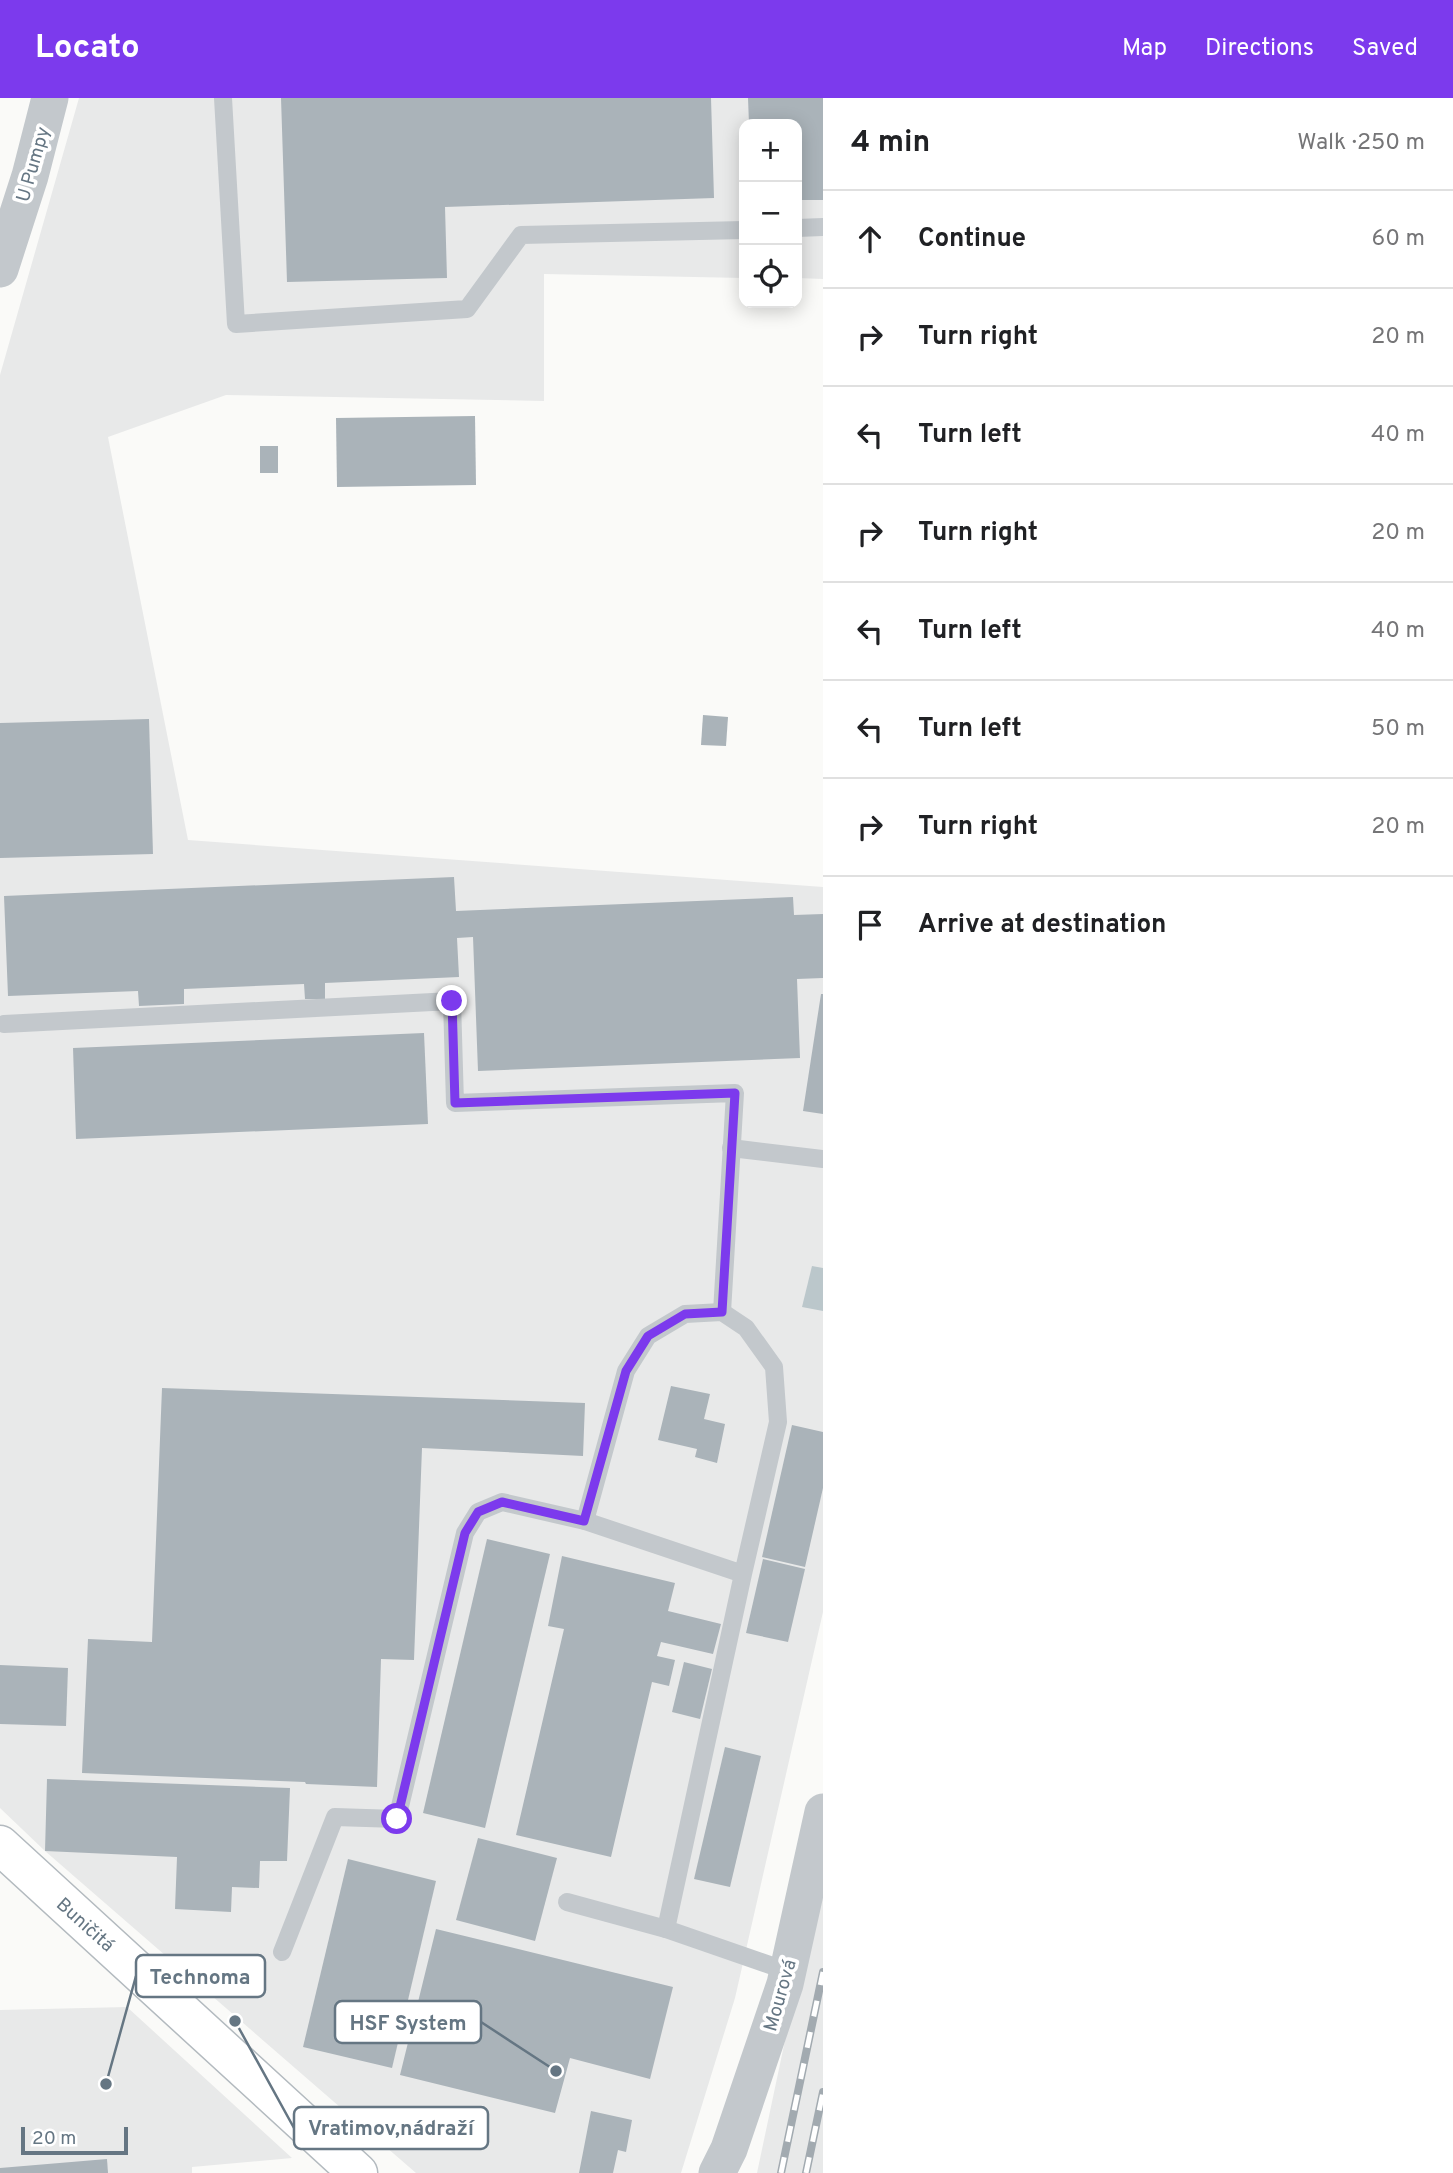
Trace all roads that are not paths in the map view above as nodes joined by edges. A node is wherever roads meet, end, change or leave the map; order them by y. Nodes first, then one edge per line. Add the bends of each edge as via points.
1 (50, 98) edge
2 (223, 98) edge
3 (823, 227) edge
4 (802, 228) edge
5 (739, 229) edge
6 (0, 268) edge
7 (4, 1024) dead end
8 (731, 1148) junction
9 (823, 1159) edge
10 (722, 1312) junction
11 (584, 1521) junction
12 (743, 1574) junction
13 (823, 1812) edge
14 (0, 1846) edge
15 (568, 1902) dead end
16 (666, 1930) junction
17 (282, 1952) dead end
18 (787, 1971) junction
19 (358, 2173) edge
20 (716, 2173) edge

1 - 6 street, U Pumpy
2 - 5 lane via 236,324 467,309 521,236
3 - 4 lane
7 - 8 lane via 452,1001 455,1103 735,1093
8 - 9 lane
8 - 10 lane
10 - 11 lane via 685,1314 648,1336 626,1371
10 - 12 lane via 746,1328 774,1367 778,1422
11 - 12 lane
11 - 17 lane via 502,1502 478,1512 465,1533 397,1819 335,1817
12 - 16 lane
13 - 18 street, Mourová
14 - 19 main road, Buničitá
15 - 16 lane
16 - 18 lane
18 - 20 street, Mourová via 729,2149

